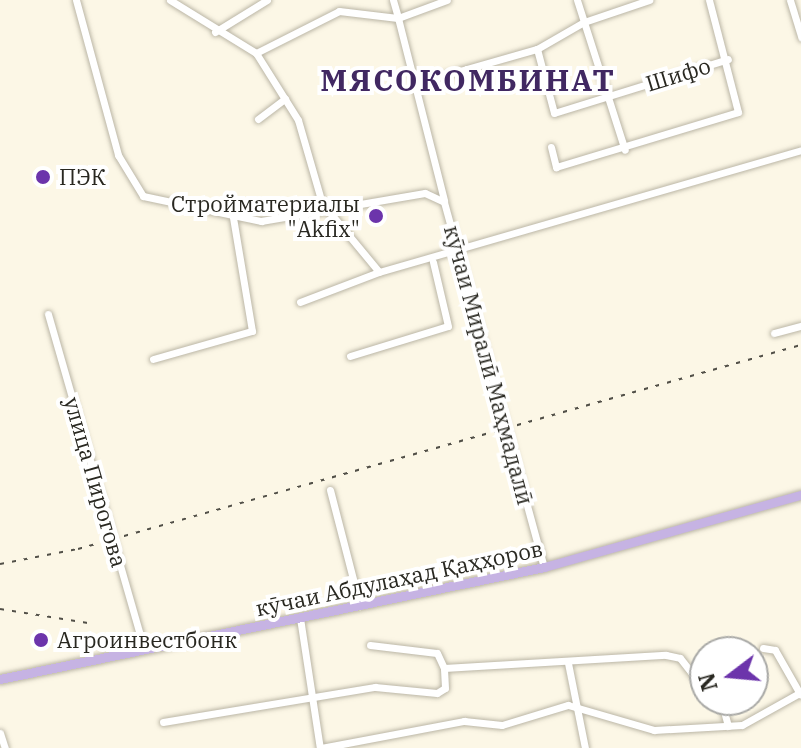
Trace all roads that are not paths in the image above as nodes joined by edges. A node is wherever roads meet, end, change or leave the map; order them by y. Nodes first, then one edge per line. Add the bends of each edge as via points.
1 (76, 0) edge
2 (170, 0) edge
3 (267, 0) edge
4 (393, 0) edge
5 (447, 0) edge
6 (577, 0) edge
7 (649, 0) edge
8 (709, 0) edge
9 (790, 0) edge
10 (398, 18) junction
11 (584, 22) junction
12 (214, 33) junction
13 (801, 37) edge
14 (537, 49) junction
15 (256, 53) junction
16 (728, 59) junction
17 (414, 84) junction
18 (609, 95) junction
19 (285, 99) junction
20 (258, 119) dead end
21 (551, 147) dead end
22 (625, 150) junction
23 (801, 150) edge
24 (444, 202) junction
25 (330, 213) junction
26 (233, 217) junction
27 (460, 254) junction
28 (433, 262) junction
29 (379, 272) junction
30 (300, 302) dead end
31 (48, 314) dead end
32 (801, 326) edge
33 (774, 333) dead end
34 (350, 356) dead end
35 (153, 359) dead end
36 (330, 490) dead end
37 (801, 495) edge
38 (544, 567) junction
39 (360, 606) junction
40 (300, 618) junction
41 (370, 645) dead end
42 (144, 649) junction
43 (769, 649) edge
44 (568, 663) junction
45 (444, 668) junction
46 (689, 673) edge
47 (0, 679) edge
48 (800, 694) edge
49 (314, 696) junction
50 (578, 708) junction
51 (725, 716) edge
52 (163, 722) dead end
53 (728, 726) junction
54 (0, 733) edge
55 (5, 748) edge
56 (320, 748) edge
57 (585, 748) edge

1 - 26 street, кӯчаи Миралӣ Маҳмадалӣ via 128,180 161,204
2 - 12 street
3 - 12 street
4 - 10 street
5 - 10 street
6 - 11 street
7 - 11 street
8 - 16 street
9 - 13 street
10 - 15 street via 339,11
10 - 17 street
11 - 14 street
11 - 18 street
12 - 15 street via 232,32
14 - 17 street
14 - 18 street, Шифо via 552,111
15 - 19 street
16 - 18 street, Шифо
16 - 22 street via 738,112
17 - 24 street
18 - 22 street
19 - 20 street
19 - 25 street
21 - 22 street via 556,167
23 - 27 street
24 - 25 street, кӯчаи Миралӣ Маҳмадалӣ via 425,193
24 - 27 street, кӯчаи Миралӣ Маҳмадалӣ
25 - 26 street, кӯчаи Миралӣ Маҳмадалӣ via 298,221
25 - 29 street
26 - 35 street via 252,331
27 - 28 street
27 - 38 street, кӯчаи Миралӣ Маҳмадалӣ
28 - 29 street
28 - 34 street via 448,326
29 - 30 street
31 - 42 street, улица Пирогова
32 - 33 street
36 - 39 street
37 - 38 main road, кӯчаи Абдулаҳад Қаҳҳоров
38 - 39 main road, кӯчаи Абдулаҳад Қаҳҳоров
39 - 40 main road, кӯчаи Абдулаҳад Қаҳҳоров
40 - 42 main road, кӯчаи Абдулаҳад Қаҳҳоров
40 - 49 street
41 - 45 street via 437,653
42 - 47 main road, кӯчаи Абдулаҳад Қаҳҳоров
43 - 48 street via 775,650
44 - 45 street
44 - 46 street via 673,656
44 - 50 street
45 - 49 street via 445,688 437,693 375,687
48 - 53 street via 749,723
49 - 52 street via 254,712
49 - 56 street
50 - 53 street via 654,730
50 - 56 street
50 - 57 street
51 - 53 street
54 - 55 street

